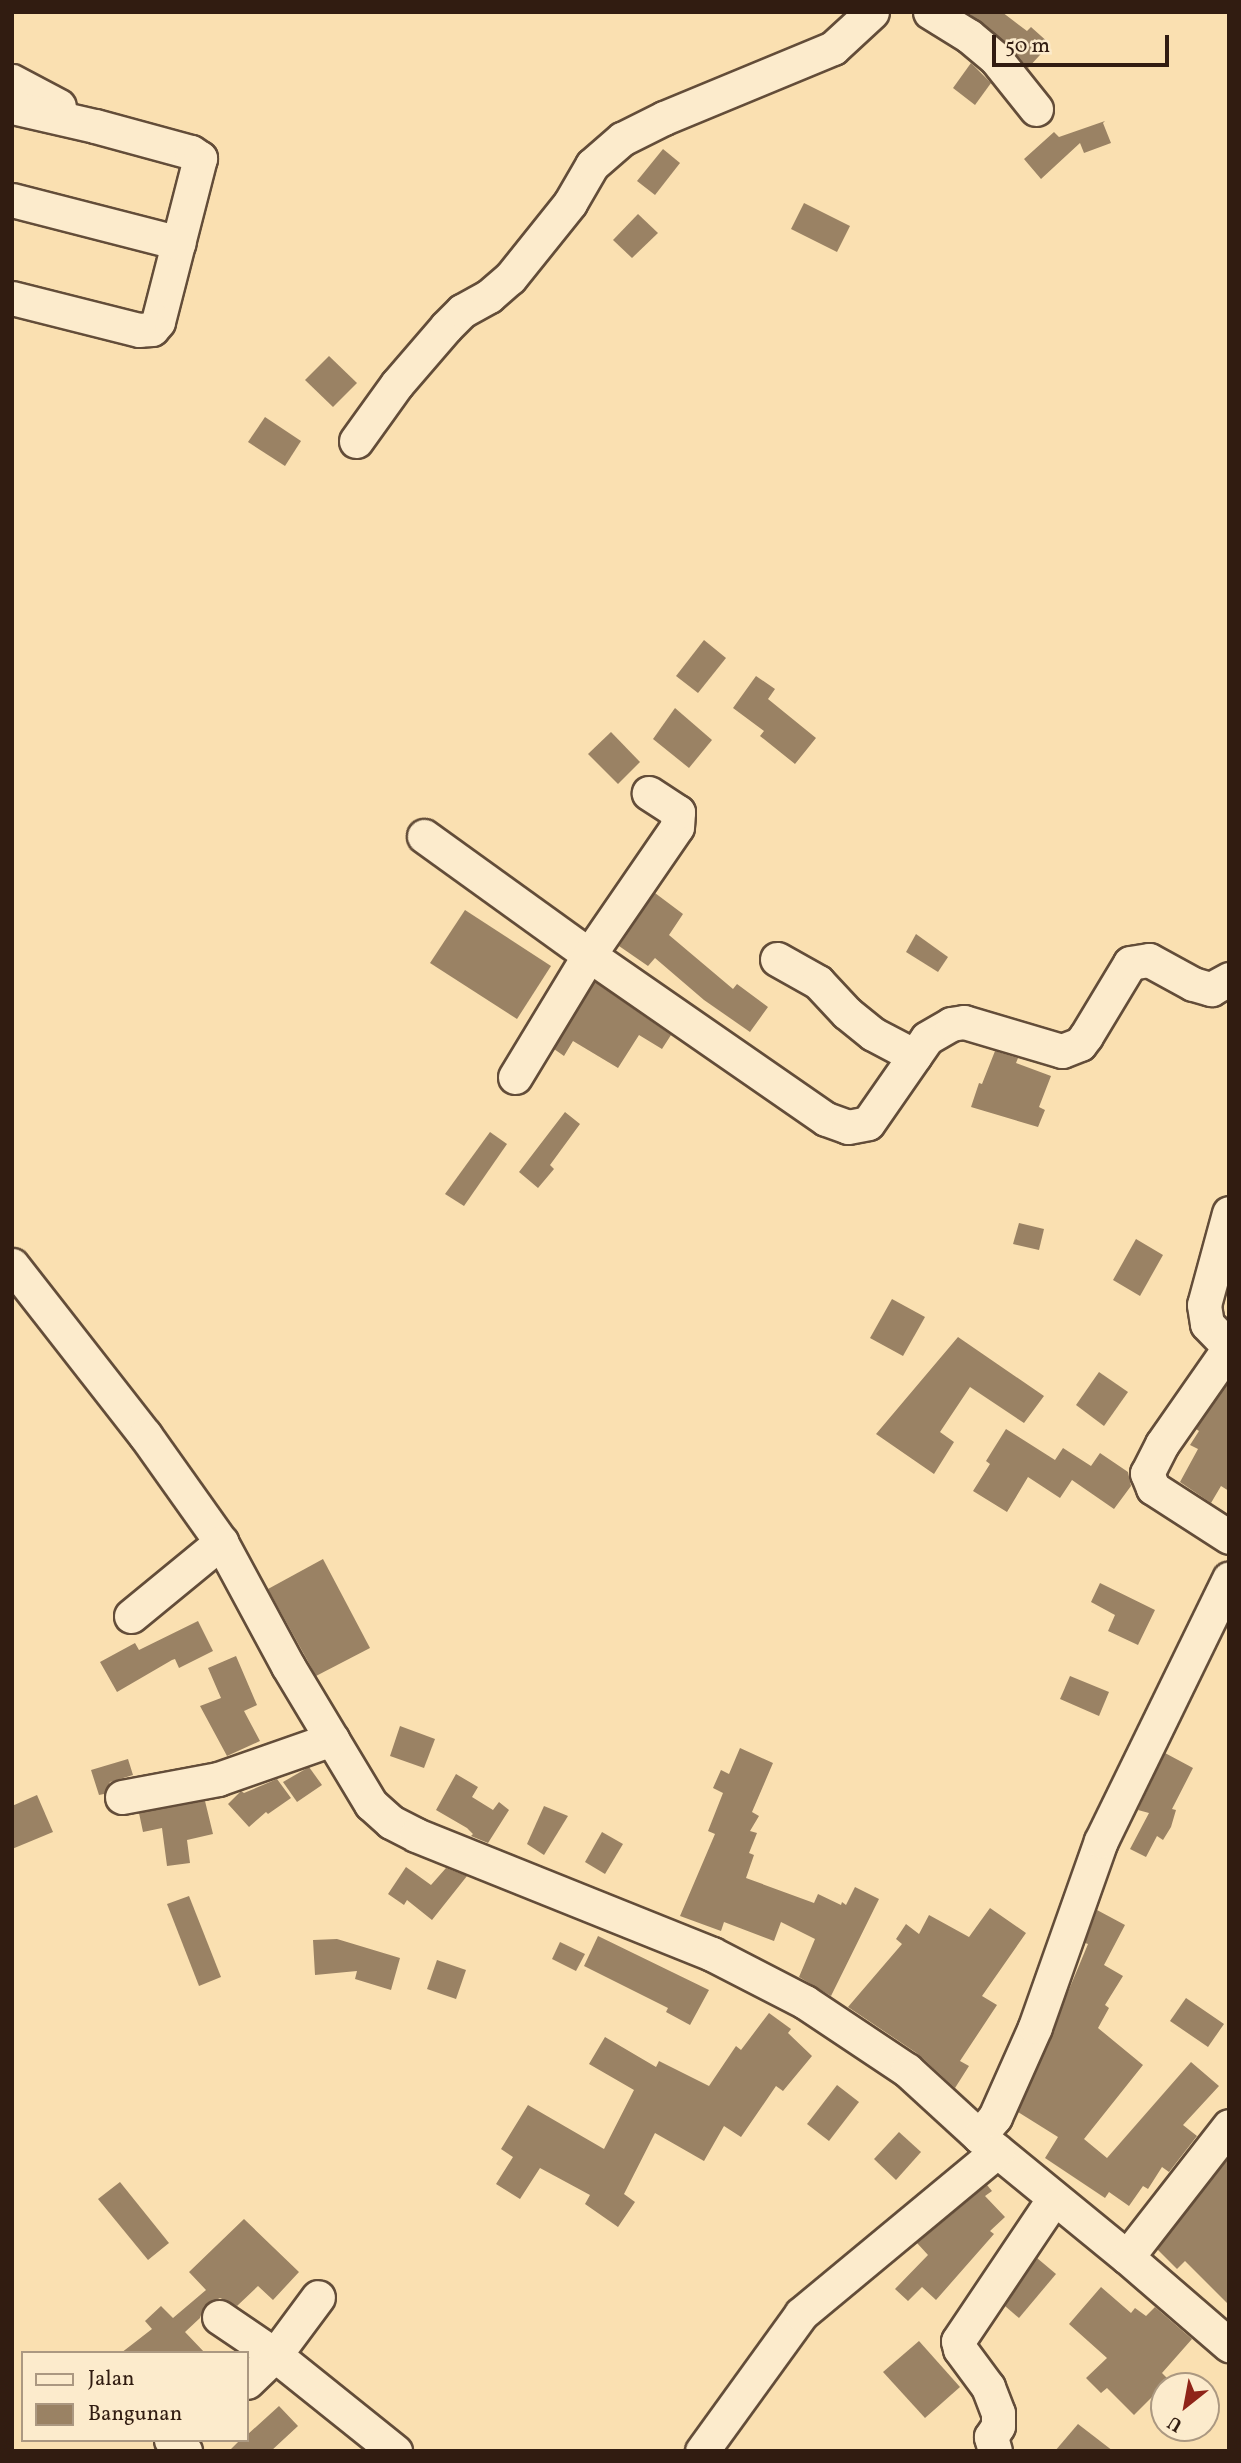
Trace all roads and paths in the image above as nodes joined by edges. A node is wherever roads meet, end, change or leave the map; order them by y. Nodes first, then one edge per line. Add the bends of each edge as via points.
1 (872, 12) edge
2 (930, 12) edge
3 (976, 24) edge
4 (12, 81) edge
5 (12, 107) edge
6 (1036, 109) dead end
7 (95, 126) junction
8 (12, 200) edge
9 (178, 243) junction
10 (12, 298) edge
11 (356, 441) dead end
12 (649, 793) dead end
13 (424, 836) dead end
14 (589, 955) junction
15 (776, 959) dead end
16 (1229, 979) edge
17 (915, 1056) junction
18 (515, 1077) dead end
19 (1229, 1213) edge
20 (12, 1265) edge
21 (1229, 1348) edge
22 (1229, 1537) edge
23 (221, 1542) junction
24 (1229, 1579) edge
25 (131, 1616) dead end
26 (332, 1739) junction
27 (122, 1797) dead end
28 (1229, 2126) edge
29 (988, 2143) junction
30 (1054, 2197) junction
31 (1127, 2257) junction
32 (318, 2297) dead end
33 (219, 2317) dead end
34 (1229, 2345) edge
35 (275, 2355) junction
36 (248, 2381) edge
37 (395, 2451) edge
38 (702, 2451) edge
39 (995, 2451) edge

1 - 11 street via 832,48 622,139 592,165 569,203 510,278 446,327
2 - 3 street
3 - 6 street via 996,59
4 - 7 street
5 - 7 street
7 - 9 street via 200,158
8 - 9 street
9 - 10 street via 158,322 152,328 139,330
12 - 14 street via 673,807 680,821
13 - 14 street
14 - 17 street via 836,1124 868,1123
14 - 18 street
15 - 17 street via 816,980 873,1034
16 - 17 street via 1211,989 1193,985 1139,959 1130,963 1086,1036 1071,1048 1053,1049 964,1022 938,1030
19 - 21 street via 1203,1305 1207,1324
20 - 23 street via 145,1435
21 - 22 street via 1147,1473 1153,1488
23 - 25 street
23 - 26 street
24 - 29 street via 1101,1841
26 - 27 street via 218,1779
26 - 29 street via 370,1804 391,1822 761,1977 907,2070
28 - 31 street
29 - 30 street
29 - 38 street via 801,2314
30 - 31 street
30 - 39 street via 958,2341 988,2387 998,2413 992,2437
31 - 34 street
32 - 35 street
33 - 35 street
35 - 36 street
35 - 37 street

